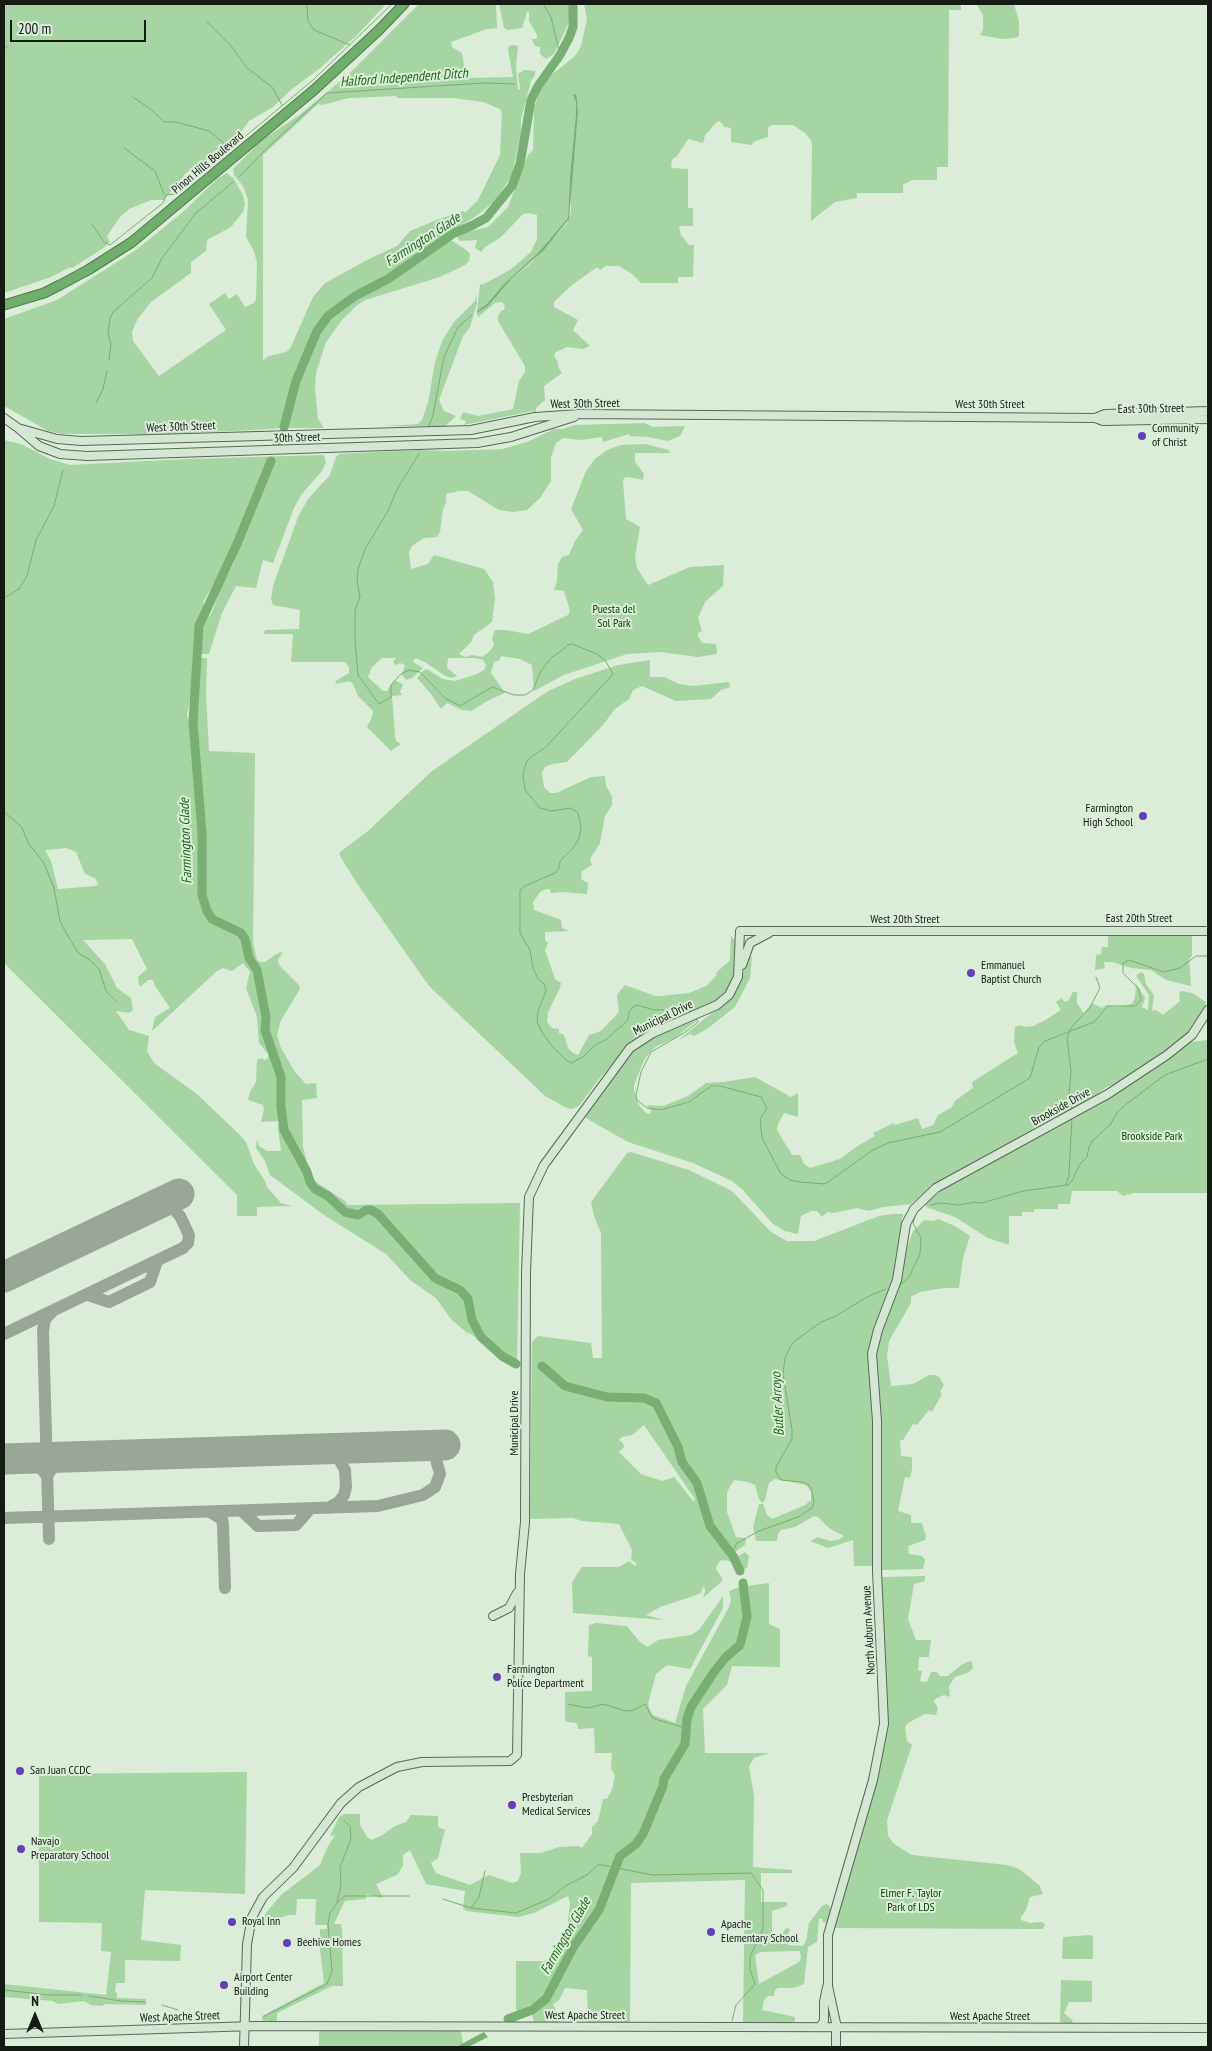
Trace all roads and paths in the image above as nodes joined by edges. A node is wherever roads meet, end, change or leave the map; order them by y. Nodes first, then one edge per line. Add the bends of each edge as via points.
1 (404, 4) edge
2 (44, 293) junction
3 (4, 304) edge
4 (4, 310) edge
5 (1208, 411) edge
6 (598, 415) junction
7 (4, 418) edge
8 (1095, 418) junction
9 (1208, 419) edge
10 (18, 428) junction
11 (740, 931) joint
12 (773, 931) junction
13 (1070, 931) joint
14 (1208, 931) edge
15 (738, 977) junction
16 (1208, 1010) edge
17 (914, 1209) joint
18 (519, 1586) junction
19 (493, 1616) dead end
20 (828, 1986) junction
21 (244, 2027) junction
22 (820, 2027) junction
23 (836, 2027) junction
24 (1208, 2028) edge
25 (4, 2034) edge
26 (244, 2047) edge
27 (836, 2047) edge

1 - 2 highway, Pinon Hills Boulevard via 314,90 132,242 75,278
2 - 3 highway, Pinon Hills Boulevard
2 - 4 highway
5 - 8 main road via 1105,414
6 - 8 main road, West 30th Street
6 - 10 main road, West 30th Street via 553,415 471,430 81,442
6 - 10 main road, 30th Street via 575,417 511,437 477,443 87,456 50,451
7 - 10 main road, 30th Street
8 - 9 main road, East 30th Street via 1103,421
11 - 12 main road, West 20th Street
11 - 15 main road, Municipal Drive
12 - 13 main road, West 20th Street
12 - 15 main road via 750,943
13 - 14 main road, East 20th Street
15 - 18 main road, Municipal Drive via 718,1005 653,1033 630,1048 544,1165 533,1185 528,1207 525,1522
16 - 17 main road, Brookside Drive via 1192,1035 1108,1094 936,1188
17 - 20 main road, North Auburn Avenue via 904,1231 897,1280 874,1343 872,1362 877,1421 877,1571 884,1724 868,1796 829,1926
18 - 19 main road via 510,1608
18 - 21 main road, Municipal Drive via 516,1759 506,1762 422,1762 397,1766 359,1787 341,1803 305,1854 256,1907 247,1944
20 - 22 main road via 824,2021
20 - 23 main road, North Auburn Avenue
21 - 22 main road, West Apache Street
21 - 25 main road, West Apache Street
21 - 26 main road
22 - 23 main road, West Apache Street
23 - 24 main road, West Apache Street
23 - 27 main road, North Auburn Avenue

